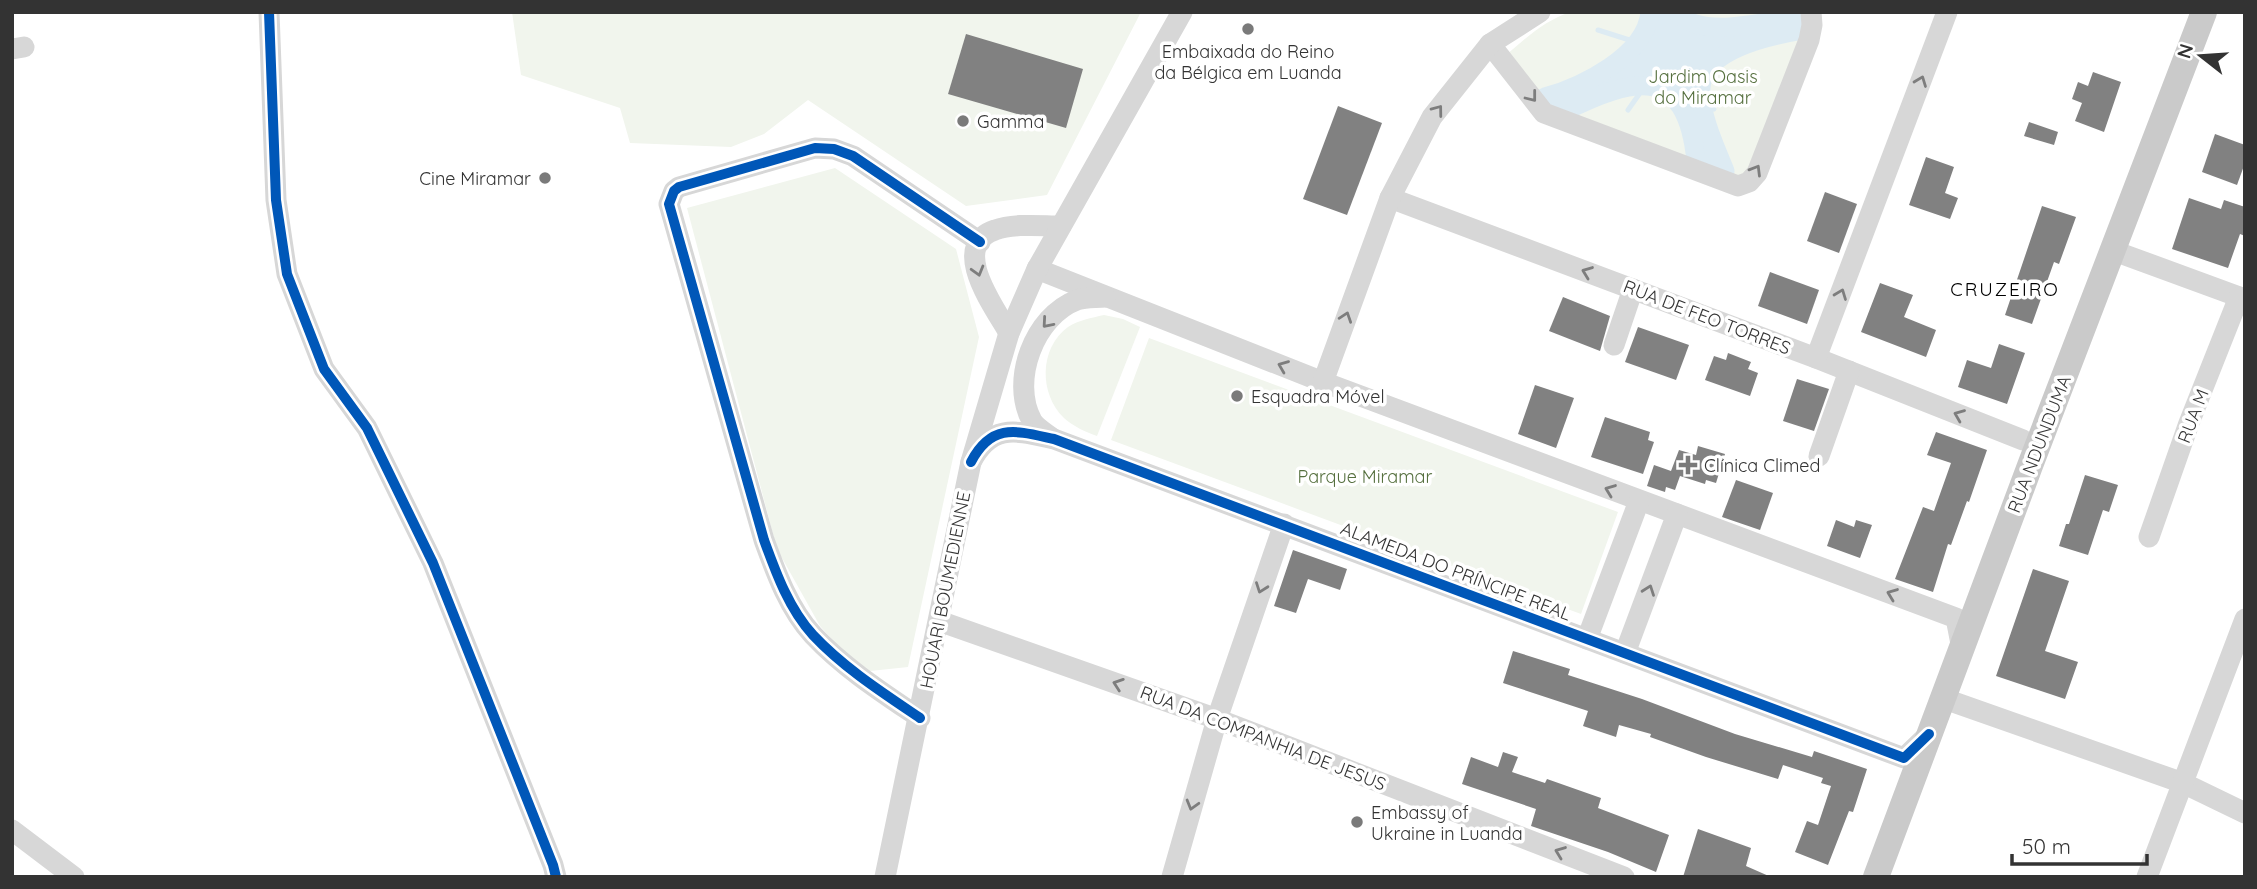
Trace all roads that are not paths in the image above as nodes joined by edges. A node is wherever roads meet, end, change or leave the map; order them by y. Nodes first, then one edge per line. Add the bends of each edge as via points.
1 (269, 12) edge
2 (1182, 12) edge
3 (1540, 12) edge
4 (1811, 12) edge
5 (1947, 12) edge
6 (2186, 12) edge
7 (2204, 12) edge
8 (1490, 44) junction
9 (1390, 198) junction
10 (1061, 226) junction
11 (980, 242) junction
12 (2114, 251) junction
13 (1037, 269) junction
14 (1633, 289) junction
15 (1107, 296) junction
16 (2242, 298) edge
17 (1009, 334) junction
18 (1614, 345) dead end
19 (1816, 358) junction
20 (1849, 371) junction
21 (1323, 382) junction
22 (1054, 439) junction
23 (2023, 440) junction
24 (1819, 456) dead end
25 (971, 462) junction
26 (1639, 501) junction
27 (1677, 514) junction
28 (1284, 524) junction
29 (2149, 537) dead end
30 (1956, 618) junction
31 (2245, 619) edge
32 (939, 621) junction
33 (1587, 639) junction
34 (1962, 649) junction
35 (1625, 653) junction
36 (1942, 698) junction
37 (920, 718) junction
38 (1217, 719) junction
39 (1929, 734) junction
40 (1904, 758) junction
41 (2183, 783) junction
42 (2245, 813) edge
43 (12, 830) edge
44 (1619, 876) edge
45 (74, 877) edge
46 (556, 877) edge
47 (885, 877) edge
48 (1172, 877) edge
49 (1859, 877) edge
50 (1876, 877) edge
51 (2147, 877) edge

1 - 46 street via 276,200 286,274 324,369 367,428 433,563
2 - 10 street, HOUARI BOUMEDIENNE
3 - 8 street
8 -> 4 street via 1544,113 1738,186 1757,173 1809,40
19 -> 5 street
6 - 23 main road, RUA NDUNDUMA
7 - 12 main road, RUA NDUNDUMA
9 -> 8 street via 1432,117
14 -> 9 street, RUA DE FEO TORRES
21 -> 9 street
10 - 11 street via 993,230
10 - 13 street, HOUARI BOUMEDIENNE
11 -> 17 street via 974,256 977,276
11 - 37 street via 853,156 834,149 815,148 714,176 679,187 671,196 778,579 813,635 869,683
12 - 16 street
12 - 34 main road, RUA NDUNDUMA
13 - 15 street
13 - 17 street, HOUARI BOUMEDIENNE
14 - 18 street
14 - 19 street, RUA DE FEO TORRES
21 -> 15 street
15 -> 22 street, ALAMEDA DO PRÍNCIPE REAL via 1078,300 1056,312 1039,332 1029,355 1023,400 1033,424
16 - 29 street, RUA M via 2189,423
17 - 25 street, HOUARI BOUMEDIENNE
19 - 20 street, RUA DE FEO TORRES
23 -> 20 street, RUA DE FEO TORRES
20 - 24 street
26 -> 21 street
22 - 25 street, ALAMEDA DO PRÍNCIPE REAL via 1015,431 992,438
22 - 28 street, ALAMEDA DO PRÍNCIPE REAL
23 - 30 main road, RUA NDUNDUMA
25 - 32 street, HOUARI BOUMEDIENNE
26 - 27 street
26 - 33 street
30 -> 27 street
35 -> 27 street
28 - 33 street, ALAMEDA DO PRÍNCIPE REAL
28 -> 38 street
30 - 34 street
30 - 40 main road, RUA NDUNDUMA
31 - 41 street
32 - 37 street, HOUARI BOUMEDIENNE
38 -> 32 street, RUA DA COMPANHIA DE JESUS
33 - 35 street, ALAMEDA DO PRÍNCIPE REAL
34 - 36 main road, RUA NDUNDUMA
35 - 40 street, ALAMEDA DO PRÍNCIPE REAL
36 - 39 main road, RUA NDUNDUMA
36 - 41 street
37 - 47 street, HOUARI BOUMEDIENNE
44 -> 38 street, RUA DA COMPANHIA DE JESUS
38 -> 48 street
39 - 40 street
39 - 50 main road, RUA NDUNDUMA
40 - 49 main road, RUA NDUNDUMA
41 - 42 street
41 - 51 street
43 - 45 street

